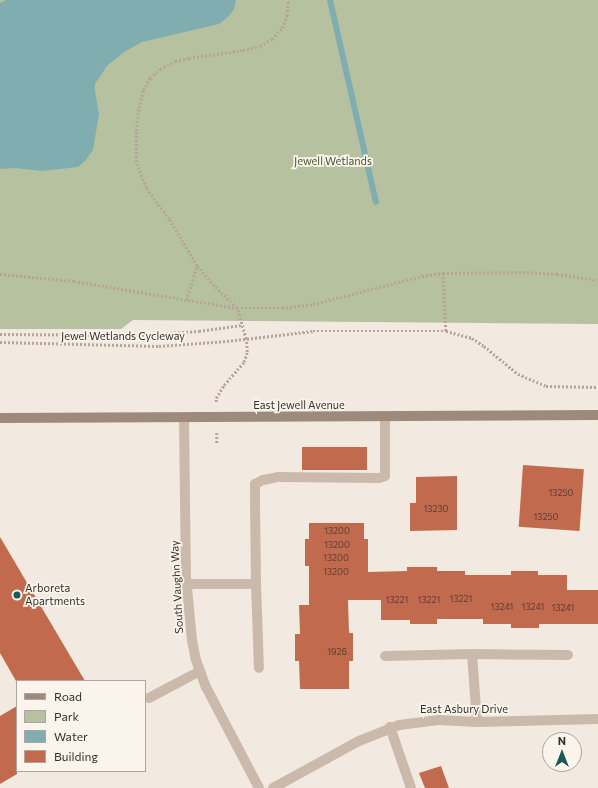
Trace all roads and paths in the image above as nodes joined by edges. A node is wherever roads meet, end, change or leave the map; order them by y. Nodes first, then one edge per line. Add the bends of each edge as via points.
1 (288, 0) edge
2 (197, 266) junction
3 (443, 273) junction
4 (0, 274) edge
5 (598, 280) edge
6 (186, 300) junction
7 (237, 308) junction
8 (242, 325) junction
9 (446, 331) junction
10 (0, 334) edge
11 (246, 339) junction
12 (0, 342) edge
13 (598, 387) edge
14 (216, 398) dead end
15 (598, 415) edge
16 (385, 416) junction
17 (0, 418) edge
18 (184, 418) junction
19 (186, 584) junction
20 (256, 584) junction
21 (472, 654) junction
22 (568, 655) dead end
23 (385, 656) dead end
24 (259, 668) dead end
25 (200, 671) junction
26 (149, 698) dead end
27 (598, 719) edge
28 (477, 722) junction
29 (390, 727) junction
30 (259, 788) edge
31 (273, 788) edge
32 (411, 788) edge

1 - 2 path via 287,16 282,28 272,39 260,46 175,62 160,69 150,78 144,90 136,131 136,162 146,188 169,219
2 - 6 path
2 - 7 path
3 - 5 path via 530,272
3 - 7 path via 312,304 282,308
3 - 9 path
4 - 6 path via 132,289
6 - 7 path
7 - 8 path
8 - 10 path via 144,335
8 - 11 path
9 - 11 path, Jewel Wetlands Cycleway via 313,332
9 - 13 path, Jewel Wetlands Cycleway via 472,338 518,374 546,386
11 - 12 path, Jewel Wetlands Cycleway via 159,346
11 - 14 path via 247,352 244,362
15 - 16 street, East Jewell Avenue
16 - 18 street, East Jewell Avenue
16 - 20 street via 385,476 278,477 255,484
17 - 18 street, East Jewell Avenue
18 - 19 street, South Vaughn Way
19 - 20 street
19 - 25 street, South Vaughn Way via 192,640
20 - 24 street
21 - 22 street
21 - 23 street
21 - 28 street
25 - 26 street
25 - 30 street, South Vaughn Way via 218,713
27 - 28 street, East Asbury Drive
28 - 29 street, East Asbury Drive via 427,721
29 - 31 street, East Asbury Drive
29 - 32 street

